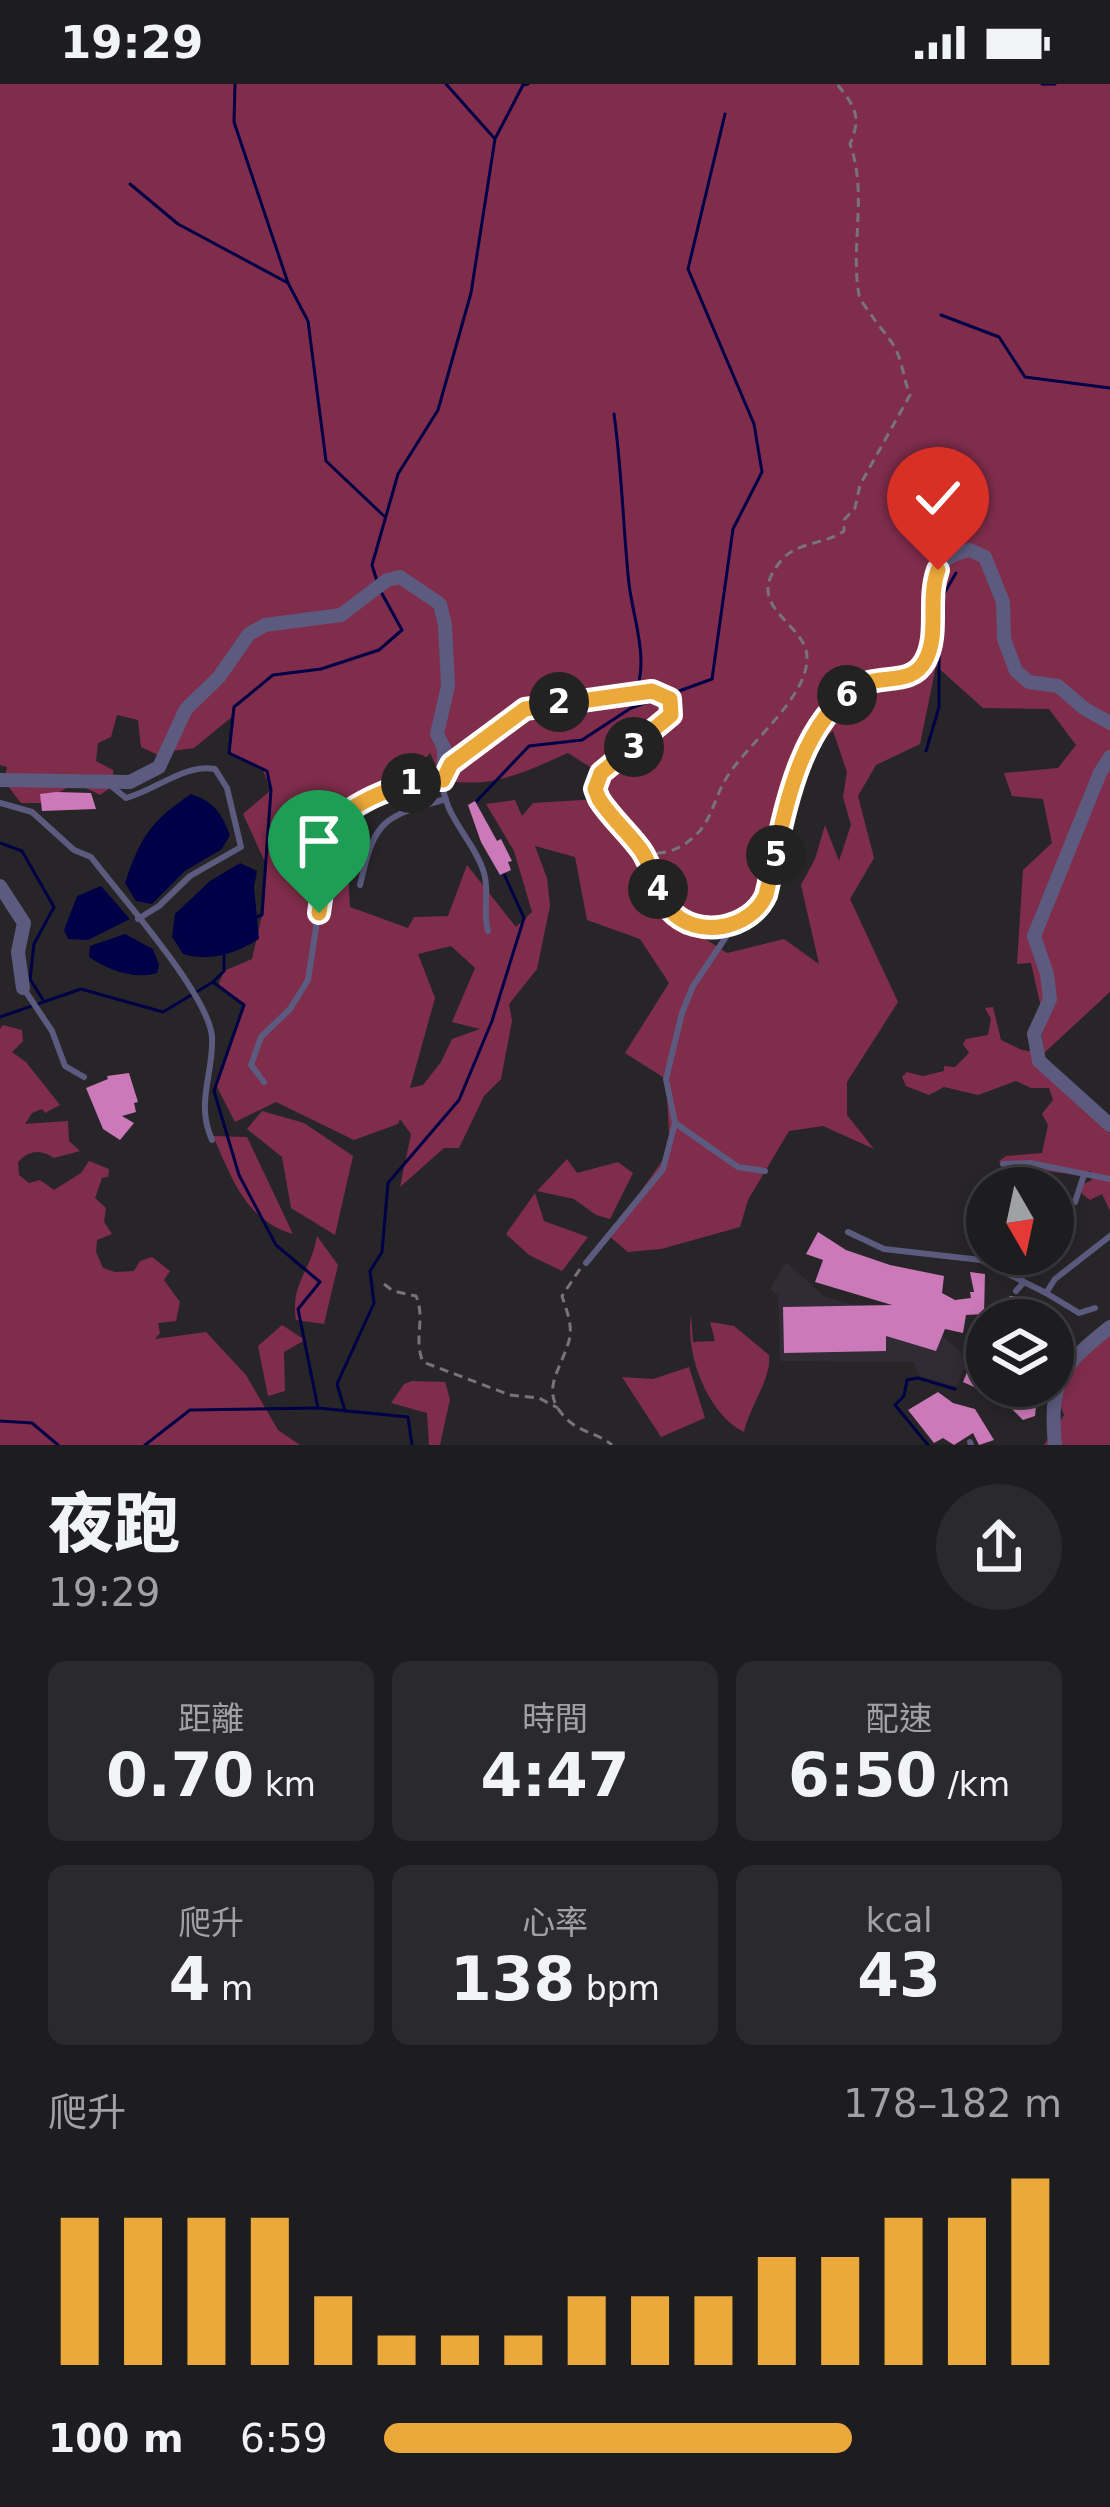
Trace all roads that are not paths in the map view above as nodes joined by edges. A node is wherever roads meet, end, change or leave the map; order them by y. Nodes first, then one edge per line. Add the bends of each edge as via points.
1 (1110, 723) edge
2 (1110, 757) edge
3 (443, 776) junction
4 (0, 780) edge
5 (106, 781) junction
6 (446, 799) junction
7 (0, 802) edge
8 (360, 885) dead end
9 (0, 886) edge
10 (138, 919) junction
11 (734, 925) junction
12 (488, 931) dead end
13 (18, 952) junction
14 (0, 964) edge
15 (23, 988) joint
16 (84, 1077) dead end
17 (264, 1082) dead end
18 (675, 1123) junction
19 (1110, 1125) edge
20 (212, 1139) dead end
21 (1003, 1164) dead end
22 (765, 1172) dead end
23 (1084, 1175) junction
24 (1110, 1179) edge
25 (1074, 1202) edge
26 (848, 1232) dead end
27 (1110, 1236) edge
28 (586, 1263) road end
29 (1024, 1282) junction
30 (1016, 1291) dead end
31 (1046, 1292) junction
32 (1095, 1308) dead end
33 (1110, 1327) edge
34 (1055, 1445) edge

1 - 11 street via 1058,686 1019,674 986,559 974,550 955,554 934,581 924,664 906,677 859,686 821,722 794,786 766,895 754,915
2 - 19 street via 1034,936 1050,999 1034,1034 1040,1061
3 - 5 street via 437,734 448,686 446,625 440,604 400,577 341,615 249,634 186,709 159,767 130,782
3 - 6 lane
3 - 11 street via 503,722 534,706 662,693 672,709 667,722 601,773 595,789 643,853 672,912 704,926
3 - 17 lane via 393,788 338,817 308,980 252,1057
4 - 5 street
5 - 10 lane via 125,798 200,766 214,769 242,847 190,875
6 - 8 lane via 384,821
6 - 12 lane via 482,867
7 - 10 lane via 32,812 91,857
9 - 13 street via 24,923
10 - 20 lane via 201,1004 212,1036 203,1103
11 - 18 lane via 682,1012 666,1079
13 - 14 street
13 - 15 street
15 - 16 lane via 65,1066
18 - 22 lane via 738,1167
18 - 28 lane via 663,1169
21 - 23 lane
23 - 24 lane
23 - 25 lane
26 - 29 lane via 884,1249 980,1260
27 - 31 lane
29 - 30 lane
29 - 31 lane
31 - 32 lane via 1079,1313
33 - 34 street via 1054,1387

